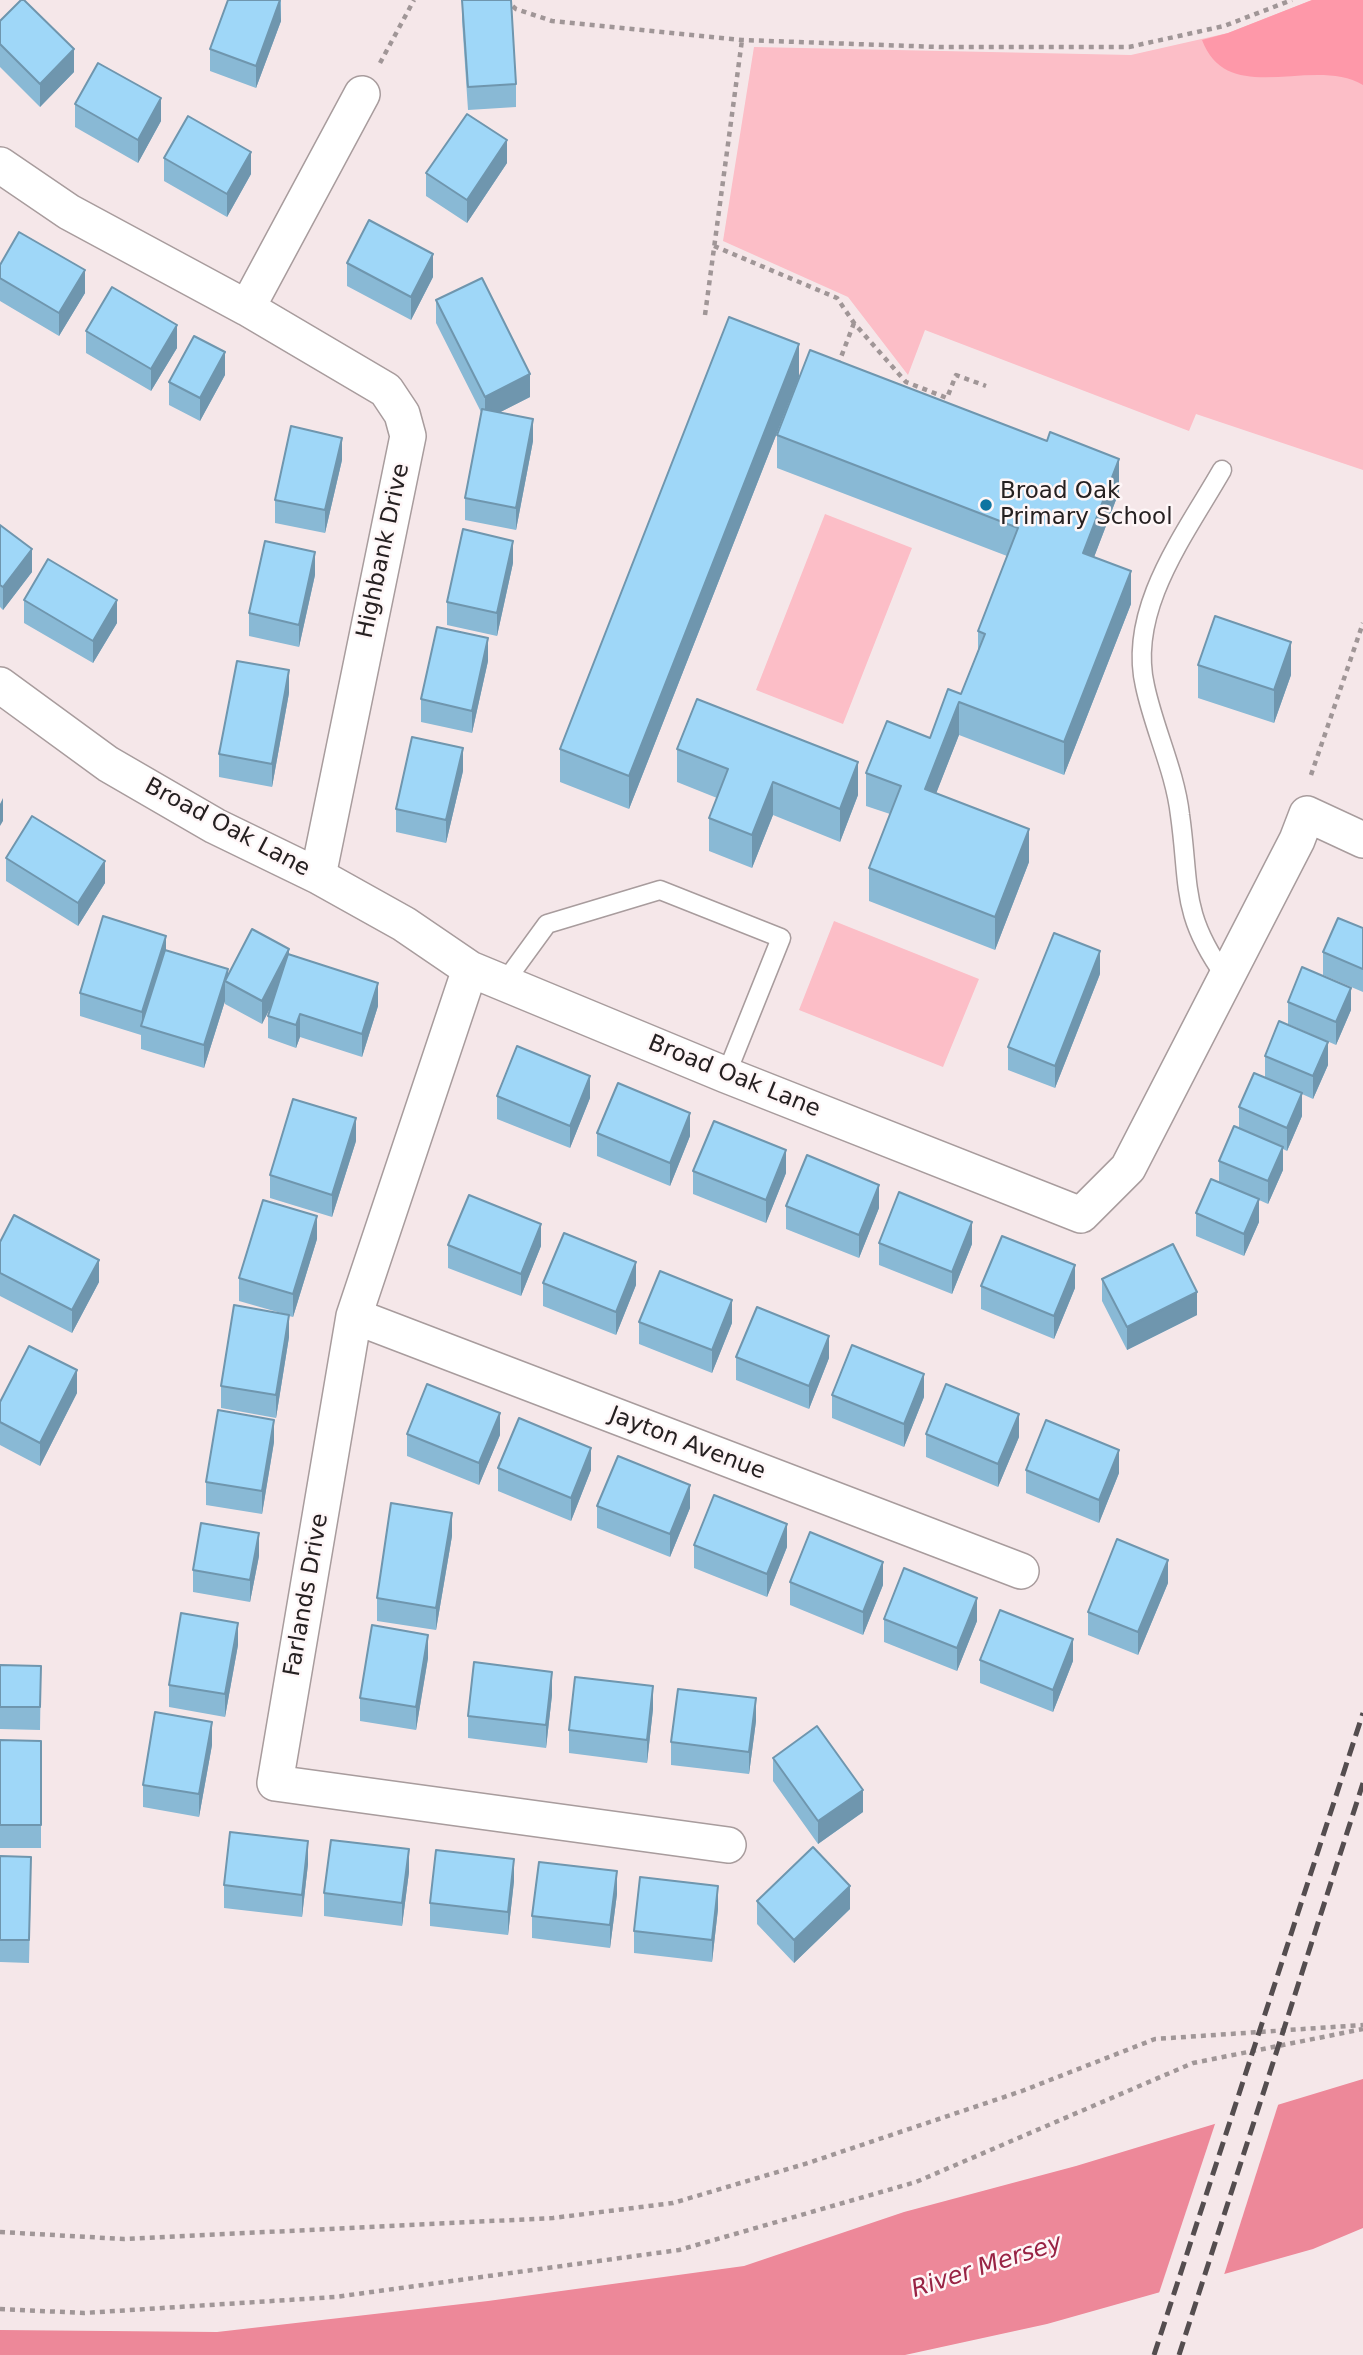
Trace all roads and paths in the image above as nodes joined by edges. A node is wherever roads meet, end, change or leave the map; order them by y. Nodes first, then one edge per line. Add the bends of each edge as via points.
1 (414, 0) edge
2 (505, 0) edge
3 (1292, 0) edge
4 (742, 40) junction
5 (362, 94) joint
6 (0, 165) edge
7 (714, 246) junction
8 (247, 307) junction
9 (705, 315) dead end
10 (854, 323) junction
11 (835, 370) edge
12 (986, 386) dead end
13 (1222, 470) dead end
14 (1363, 623) edge
15 (0, 685) edge
16 (1307, 814) junction
17 (1363, 839) edge
18 (318, 876) junction
19 (470, 969) junction
20 (1225, 976) junction
21 (504, 983) junction
22 (726, 1075) junction
23 (354, 1316) junction
24 (1021, 1571) dead end
25 (728, 1845) dead end
26 (1363, 2027) edge
27 (0, 2232) edge
28 (0, 2309) edge

1 - 5 path
2 - 4 path via 516,9 552,21
3 - 4 path via 1224,26 1129,47
4 - 7 path
5 - 8 street
6 - 8 street, Highbank Drive via 69,212
7 - 9 path
7 - 10 path via 837,298
8 - 18 street, Highbank Drive via 386,390 402,414 408,436
10 - 11 path
10 - 12 path via 906,382 947,398 956,375
13 - 20 lane via 1170,561 1150,608 1142,645 1144,684 1180,813 1186,893 1205,947
14 - 16 path via 1311,774
15 - 18 street, Broad Oak Lane via 108,764 215,826
16 - 17 street
16 - 20 street, Broad Oak Lane
18 - 19 street, Broad Oak Lane via 404,924
19 - 21 street, Broad Oak Lane
19 - 23 street, Farlands Drive
20 - 22 street, Broad Oak Lane via 1128,1168 1081,1215
21 - 22 street, Broad Oak Lane
21 - 22 lane via 547,924 660,890 781,938
23 - 24 street, Jayton Avenue
23 - 25 street, Farlands Drive via 275,1783
26 - 27 path via 1155,2039 1022,2091 673,2203 553,2218 124,2239
26 - 28 path via 1193,2063 916,2182 680,2250 335,2297 84,2313

